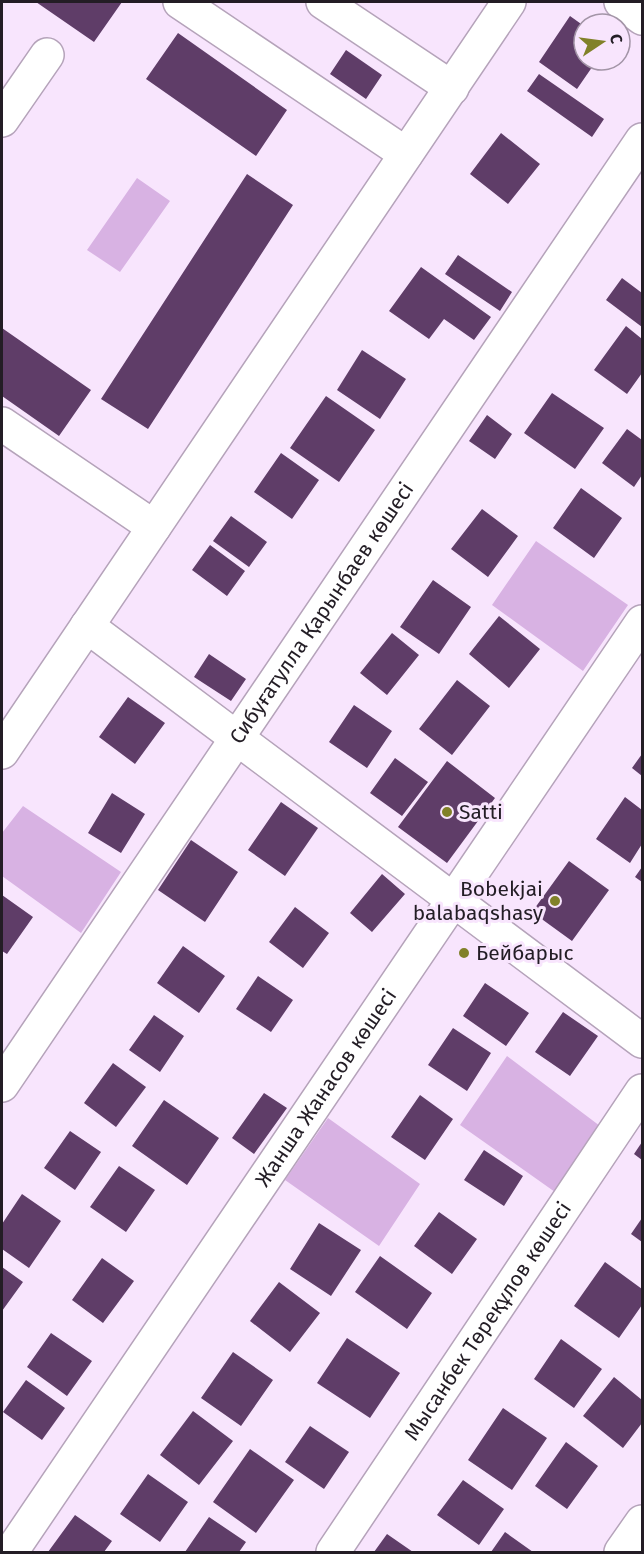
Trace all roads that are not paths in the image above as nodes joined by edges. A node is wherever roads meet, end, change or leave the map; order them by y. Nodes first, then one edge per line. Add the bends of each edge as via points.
1 (180, 2) edge
2 (323, 2) edge
3 (509, 2) edge
4 (621, 2) edge
5 (642, 18) edge
6 (47, 55) dead end
7 (452, 88) junction
8 (2, 120) edge
9 (642, 140) edge
10 (406, 154) junction
11 (2, 424) edge
12 (154, 527) junction
13 (642, 622) edge
14 (87, 626) junction
15 (237, 738) junction
16 (2, 752) edge
17 (452, 900) junction
18 (642, 1041) edge
19 (2, 1085) edge
20 (642, 1091) edge
21 (642, 1522) edge
22 (11, 1552) edge
23 (333, 1552) edge
24 (621, 1552) edge

1 - 10 street
2 - 7 street
3 - 7 street
4 - 5 street
6 - 8 street
7 - 10 street
9 - 15 street, Сибуғатулла Қарынбаев көшесі
10 - 12 street
11 - 12 street
12 - 14 street
13 - 17 street, Жанша Жанасов көшесі
14 - 15 street
14 - 16 street
15 - 17 street
15 - 19 street, Сибуғатулла Қарынбаев көшесі
17 - 18 street
17 - 22 street, Жанша Жанасов көшесі
20 - 23 street, Мысанбек Төреқұлов көшесі
21 - 24 street

